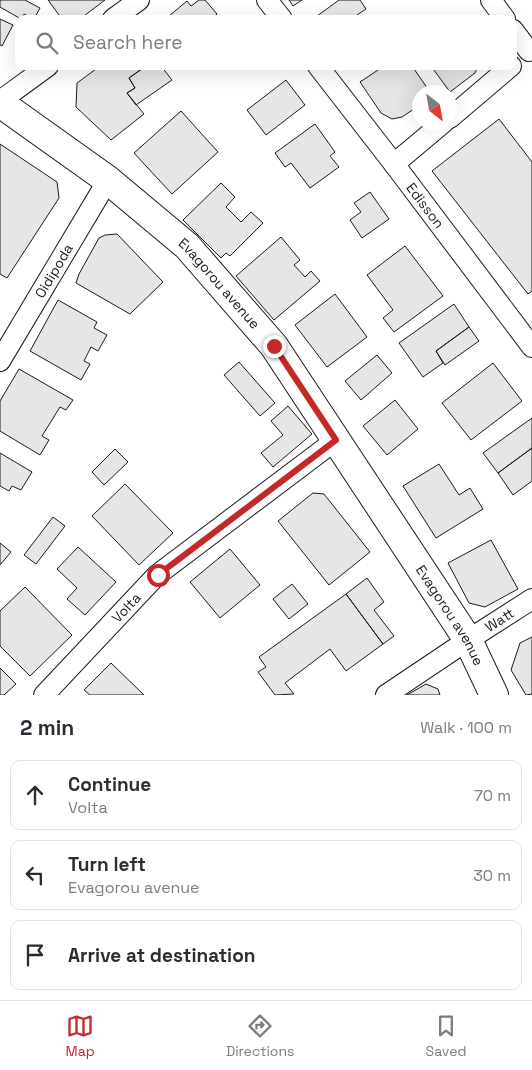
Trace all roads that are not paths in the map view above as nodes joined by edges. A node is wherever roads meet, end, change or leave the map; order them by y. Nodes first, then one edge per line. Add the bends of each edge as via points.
1 (138, 0) edge
2 (267, 0) edge
3 (491, 0) edge
4 (118, 15) edge
5 (279, 15) edge
6 (502, 15) edge
7 (517, 35) edge
8 (530, 50) edge
9 (517, 61) edge
10 (43, 70) edge
11 (321, 70) edge
12 (506, 70) edge
13 (0, 102) edge
14 (457, 112) edge
15 (434, 130) edge
16 (394, 164) junction
17 (108, 180) junction
18 (529, 338) edge
19 (0, 361) edge
20 (336, 440) junction
21 (532, 599) edge
22 (468, 640) junction
23 (44, 695) edge
24 (386, 695) edge
25 (494, 695) edge

1 - 4 street
2 - 5 street
3 - 6 street
7 - 8 street
8 - 9 street
10 - 13 street
11 - 16 street, Edisson
12 - 14 street
13 - 17 street, Evagorou avenue
15 - 16 street
16 - 18 street, Edisson
17 - 19 street, Oidipoda
17 - 20 street, Evagorou avenue via 187,246 274,346
20 - 22 street, Evagorou avenue
20 - 23 street, Volta via 158,575
21 - 22 street, Watt
22 - 24 street, Watt
22 - 25 street, Evagorou avenue

